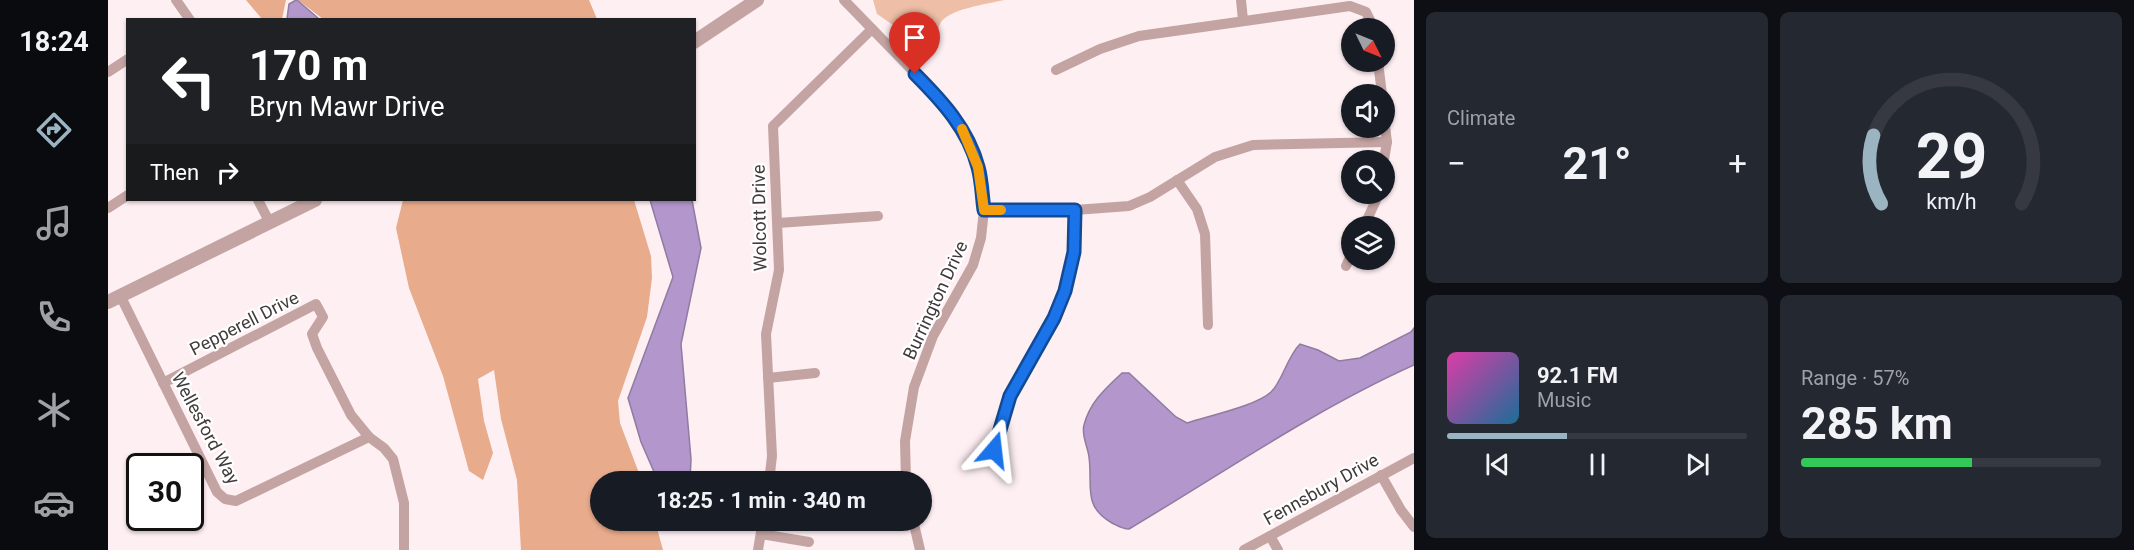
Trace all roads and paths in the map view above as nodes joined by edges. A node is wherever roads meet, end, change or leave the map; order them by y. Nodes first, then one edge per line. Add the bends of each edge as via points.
1 (176, 0) edge
2 (757, 0) edge
3 (844, 0) edge
4 (1241, 0) edge
5 (187, 18) edge
6 (1369, 18) edge
7 (1244, 20) junction
8 (872, 29) junction
9 (696, 41) edge
10 (126, 60) edge
11 (1056, 70) dead end
12 (108, 72) edge
13 (1386, 138) edge
14 (1387, 142) junction
15 (1386, 150) edge
16 (1177, 180) junction
17 (126, 196) edge
18 (259, 201) edge
19 (313, 201) edge
20 (108, 208) edge
21 (984, 210) junction
22 (1075, 210) junction
23 (878, 216) dead end
24 (269, 221) junction
25 (778, 223) junction
26 (114, 298) edge
27 (1208, 325) dead end
28 (815, 374) dead end
29 (768, 378) junction
30 (163, 383) junction
31 (369, 437) junction
32 (1414, 458) edge
33 (1000, 466) dead end
34 (770, 471) edge
35 (906, 471) edge
36 (1381, 475) junction
37 (1414, 527) edge
38 (761, 531) edge
39 (916, 531) edge
40 (761, 534) junction
41 (1270, 536) junction
42 (808, 542) dead end
43 (404, 550) edge
44 (758, 550) edge
45 (920, 550) edge
46 (1244, 550) edge
47 (1278, 550) edge

1 - 5 street
2 - 9 street
3 - 8 street, Burrington Drive
4 - 7 street
6 - 7 street via 1366,12 1350,6
7 - 11 street via 1139,36
8 - 21 street, Burrington Drive via 944,103 960,126 978,167
8 - 25 street, Wolcott Drive via 773,126
10 - 12 street
13 - 14 street
14 - 15 street
14 - 16 street via 1253,145 1215,157
16 - 22 street via 1129,206
16 - 27 street via 1197,209 1205,234
17 - 20 street
18 - 24 street
19 - 24 street
21 - 22 street
21 - 35 street, Burrington Drive via 973,266 933,336 914,387 905,441
22 - 33 street via 1074,252 1065,291 1010,396 994,450
23 - 25 street
24 - 26 street
25 - 29 street, Wolcott Drive via 779,270 766,334
26 - 30 street, Wellesford Way
28 - 29 street
29 - 34 street, Wolcott Drive
30 - 31 street, Wellesford Way via 217,492 225,499 236,501
30 - 31 street, Pepperell Drive via 316,304 323,318 312,334 317,348 351,415
31 - 43 street, Pepperell Drive via 393,459 404,502
32 - 36 street, Fennsbury Drive
36 - 37 street
36 - 41 street, Fennsbury Drive
38 - 40 street
39 - 45 street
40 - 42 street
40 - 44 street
41 - 46 street, Fennsbury Drive
41 - 47 street

